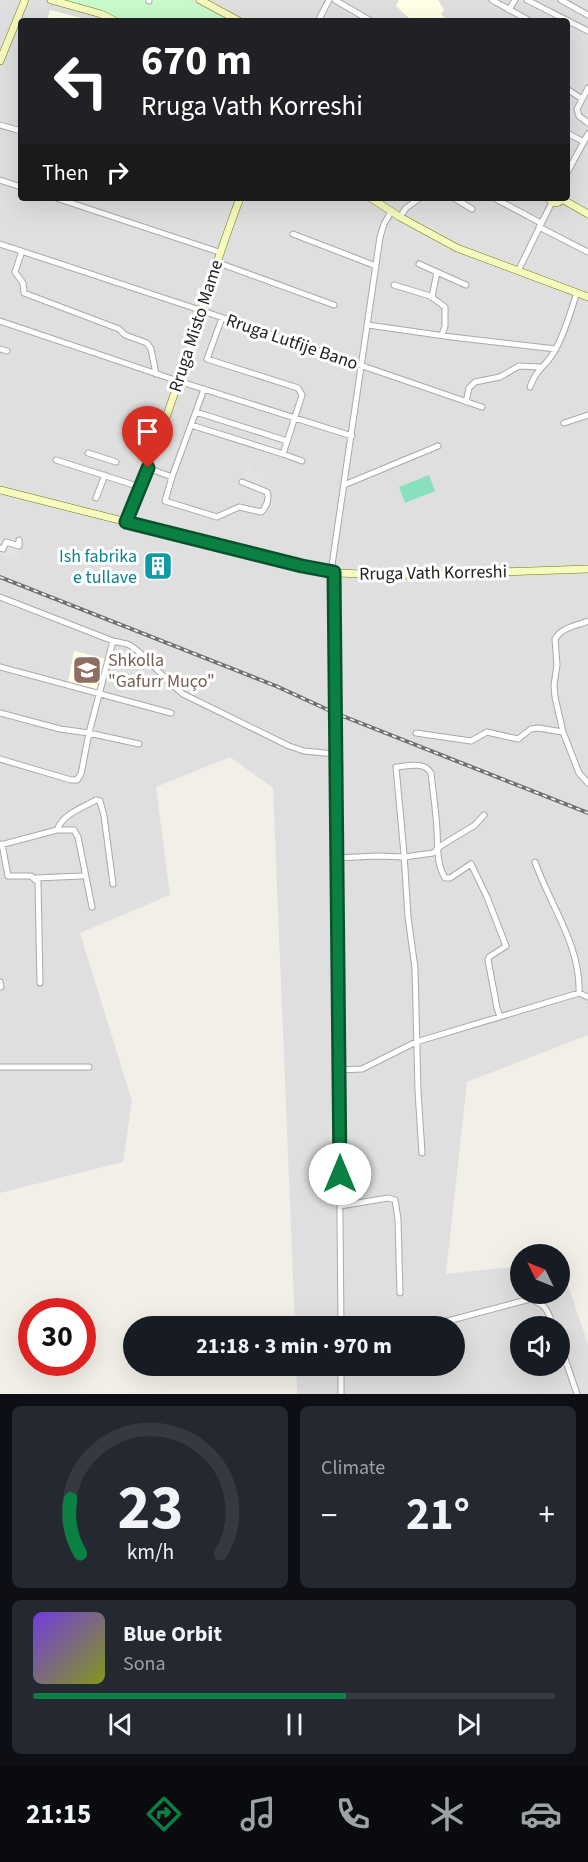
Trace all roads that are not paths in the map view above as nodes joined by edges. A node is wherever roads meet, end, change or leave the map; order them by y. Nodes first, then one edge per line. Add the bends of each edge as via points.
1 (25, 0) edge
2 (51, 0) edge
3 (200, 0) edge
4 (329, 0) edge
5 (335, 0) edge
6 (492, 0) edge
7 (514, 0) edge
8 (527, 0) edge
9 (561, 0) edge
10 (509, 10) junction
11 (588, 15) edge
12 (108, 18) edge
13 (233, 18) edge
14 (320, 18) edge
15 (366, 18) edge
16 (524, 18) edge
17 (561, 18) edge
18 (570, 22) edge
19 (588, 31) edge
20 (0, 61) edge
21 (588, 88) edge
22 (570, 91) edge
23 (582, 99) junction
24 (588, 123) edge
25 (0, 125) edge
26 (18, 130) edge
27 (588, 134) edge
28 (570, 135) edge
29 (584, 142) junction
30 (570, 167) edge
31 (0, 180) edge
32 (18, 186) edge
33 (65, 201) edge
34 (239, 201) edge
35 (375, 201) edge
36 (416, 201) edge
37 (459, 201) edge
38 (499, 201) edge
39 (550, 201) edge
40 (565, 201) edge
41 (472, 209) dead end
42 (391, 212) junction
43 (588, 214) edge
44 (400, 217) junction
45 (540, 225) junction
46 (293, 234) dead end
47 (0, 244) edge
48 (22, 251) junction
49 (219, 252) junction
50 (588, 252) edge
51 (216, 262) junction
52 (419, 264) dead end
53 (376, 266) junction
54 (518, 271) junction
55 (438, 272) junction
56 (394, 285) dead end
57 (466, 285) dead end
58 (577, 293) junction
59 (432, 297) junction
60 (588, 297) edge
61 (334, 305) dead end
62 (200, 310) junction
63 (222, 318) junction
64 (0, 321) edge
65 (368, 325) junction
66 (442, 336) junction
67 (556, 349) junction
68 (361, 366) junction
69 (540, 368) junction
70 (156, 374) junction
71 (178, 381) junction
72 (530, 387) dead end
73 (204, 389) junction
74 (466, 402) junction
75 (482, 408) dead end
76 (196, 412) junction
77 (588, 415) edge
78 (295, 418) junction
79 (564, 423) dead end
80 (191, 425) junction
81 (259, 432) junction
82 (352, 436) junction
83 (287, 441) junction
84 (255, 445) junction
85 (438, 446) dead end
86 (88, 453) dead end
87 (283, 454) junction
88 (56, 460) dead end
89 (302, 461) dead end
90 (116, 462) dead end
91 (148, 468) junction
92 (105, 475) junction
93 (172, 477) junction
94 (242, 482) dead end
95 (344, 485) junction
96 (140, 487) junction
97 (0, 490) edge
98 (96, 498) dead end
99 (126, 522) junction
100 (19, 540) dead end
101 (0, 548) edge
102 (588, 569) edge
103 (332, 572) junction
104 (0, 597) edge
105 (588, 621) edge
106 (113, 641) junction
107 (0, 667) edge
108 (100, 695) junction
109 (0, 713) edge
110 (171, 713) dead end
111 (563, 732) junction
112 (89, 733) junction
113 (416, 733) dead end
114 (139, 744) dead end
115 (335, 754) junction
116 (0, 759) edge
117 (588, 783) edge
118 (484, 815) dead end
119 (57, 830) junction
120 (1, 844) edge
121 (437, 850) junction
122 (404, 857) junction
123 (336, 858) junction
124 (535, 862) dead end
125 (82, 876) dead end
126 (36, 878) junction
127 (113, 884) dead end
128 (92, 908) dead end
129 (40, 983) dead end
130 (579, 993) junction
131 (588, 997) edge
132 (500, 1017) junction
133 (417, 1042) junction
134 (0, 1067) edge
135 (89, 1067) dead end
136 (339, 1070) junction
137 (422, 1153) dead end
138 (340, 1206) junction
139 (400, 1293) dead end
140 (341, 1316) edge
141 (465, 1316) edge
142 (550, 1316) edge
143 (570, 1373) edge
144 (341, 1376) edge
145 (341, 1394) edge
146 (577, 1394) edge

1 - 20 main road
2 - 12 main road
3 - 13 main road
4 - 14 street
5 - 15 street
6 - 10 street
7 - 10 street
8 - 17 street
9 - 11 street
10 - 16 street
18 - 19 street
21 - 23 street
22 - 23 street
23 - 24 street via 577,110
25 - 26 street
27 - 29 street
28 - 29 street
29 - 30 street
31 - 32 street
33 - 49 street
34 - 49 main road, Rruga Misto Mame
35 - 42 main road
36 - 44 street
37 - 41 street
38 - 45 street
39 - 45 street
40 - 43 main road
42 - 44 main road
42 - 53 street via 384,224
44 - 54 main road via 457,248
45 - 50 street
45 - 54 street
46 - 53 street
47 - 48 street, Rruga Lutfije Bano
48 - 62 street, Rruga Lutfije Bano
48 - 70 street via 15,273 27,296 147,343
49 - 51 main road, Rruga Misto Mame
51 - 61 street
51 - 62 main road, Rruga Misto Mame
52 - 55 street
53 - 65 street
54 - 58 main road
55 - 57 street
55 - 59 street
56 - 59 street
58 - 60 main road
58 - 67 street
59 - 66 street via 445,307
62 - 63 street, Rruga Lutfije Bano
62 - 71 main road, Rruga Misto Mame
63 - 68 street, Rruga Lutfije Bano
63 - 78 street via 207,359 298,388 302,395
64 - 70 street
65 - 66 street
65 - 68 street
66 - 67 street
67 - 69 street
68 - 74 street, Rruga Lutfije Bano
68 - 82 street
69 - 72 street
69 - 74 street via 519,366 475,382 469,388
70 - 71 street
71 - 73 street
71 - 91 main road, Rruga Misto Mame
73 - 76 street
73 - 78 street
74 - 75 street, Rruga Lutfije Bano
76 - 80 street
76 - 81 street
77 - 79 street
78 - 82 street
78 - 83 street
80 - 84 street
80 - 93 street
81 - 83 street
81 - 84 street
82 - 95 street
83 - 87 street
84 - 87 street
85 - 95 street
86 - 90 street
87 - 89 street
88 - 92 street
91 - 93 street
91 - 96 main road, Rruga Misto Mame
92 - 96 street
92 - 98 street
93 - 94 street via 165,501 217,517 239,507 261,512 265,507 267,492
95 - 103 street
96 - 99 main road, Rruga Misto Mame
97 - 99 main road, Rruga Vath Korreshi
99 - 103 main road, Rruga Vath Korreshi
100 - 101 street via 19,546 6,542
102 - 103 main road, Rruga Vath Korreshi via 407,575
103 - 115 street
104 - 106 street
105 - 111 street via 562,630 555,639 555,697
106 - 108 street
106 - 115 street via 136,650 172,686 209,708 289,746
107 - 108 street
108 - 110 street
108 - 112 street
109 - 112 street
111 - 113 street via 531,729 518,739 487,732 471,741
111 - 117 street via 579,774
112 - 114 street
112 - 116 street via 77,780
115 - 123 street
118 - 121 street
119 - 120 street
119 - 127 street via 65,818 100,801
119 - 128 street via 77,833
120 - 126 street via 8,876
121 - 122 street
121 - 122 street via 431,772 421,765 396,767
121 - 132 street via 445,878 471,864 506,946 488,960
122 - 123 street
122 - 133 street via 415,968
123 - 136 street
124 - 130 street via 570,945 578,969
125 - 126 street
126 - 129 street
130 - 131 street
130 - 132 street
132 - 133 street
133 - 136 street via 362,1069
133 - 137 street
134 - 135 street
136 - 138 street
138 - 139 street via 395,1200
138 - 140 street
141 - 142 street via 530,1299 542,1303
143 - 146 street
144 - 145 street

